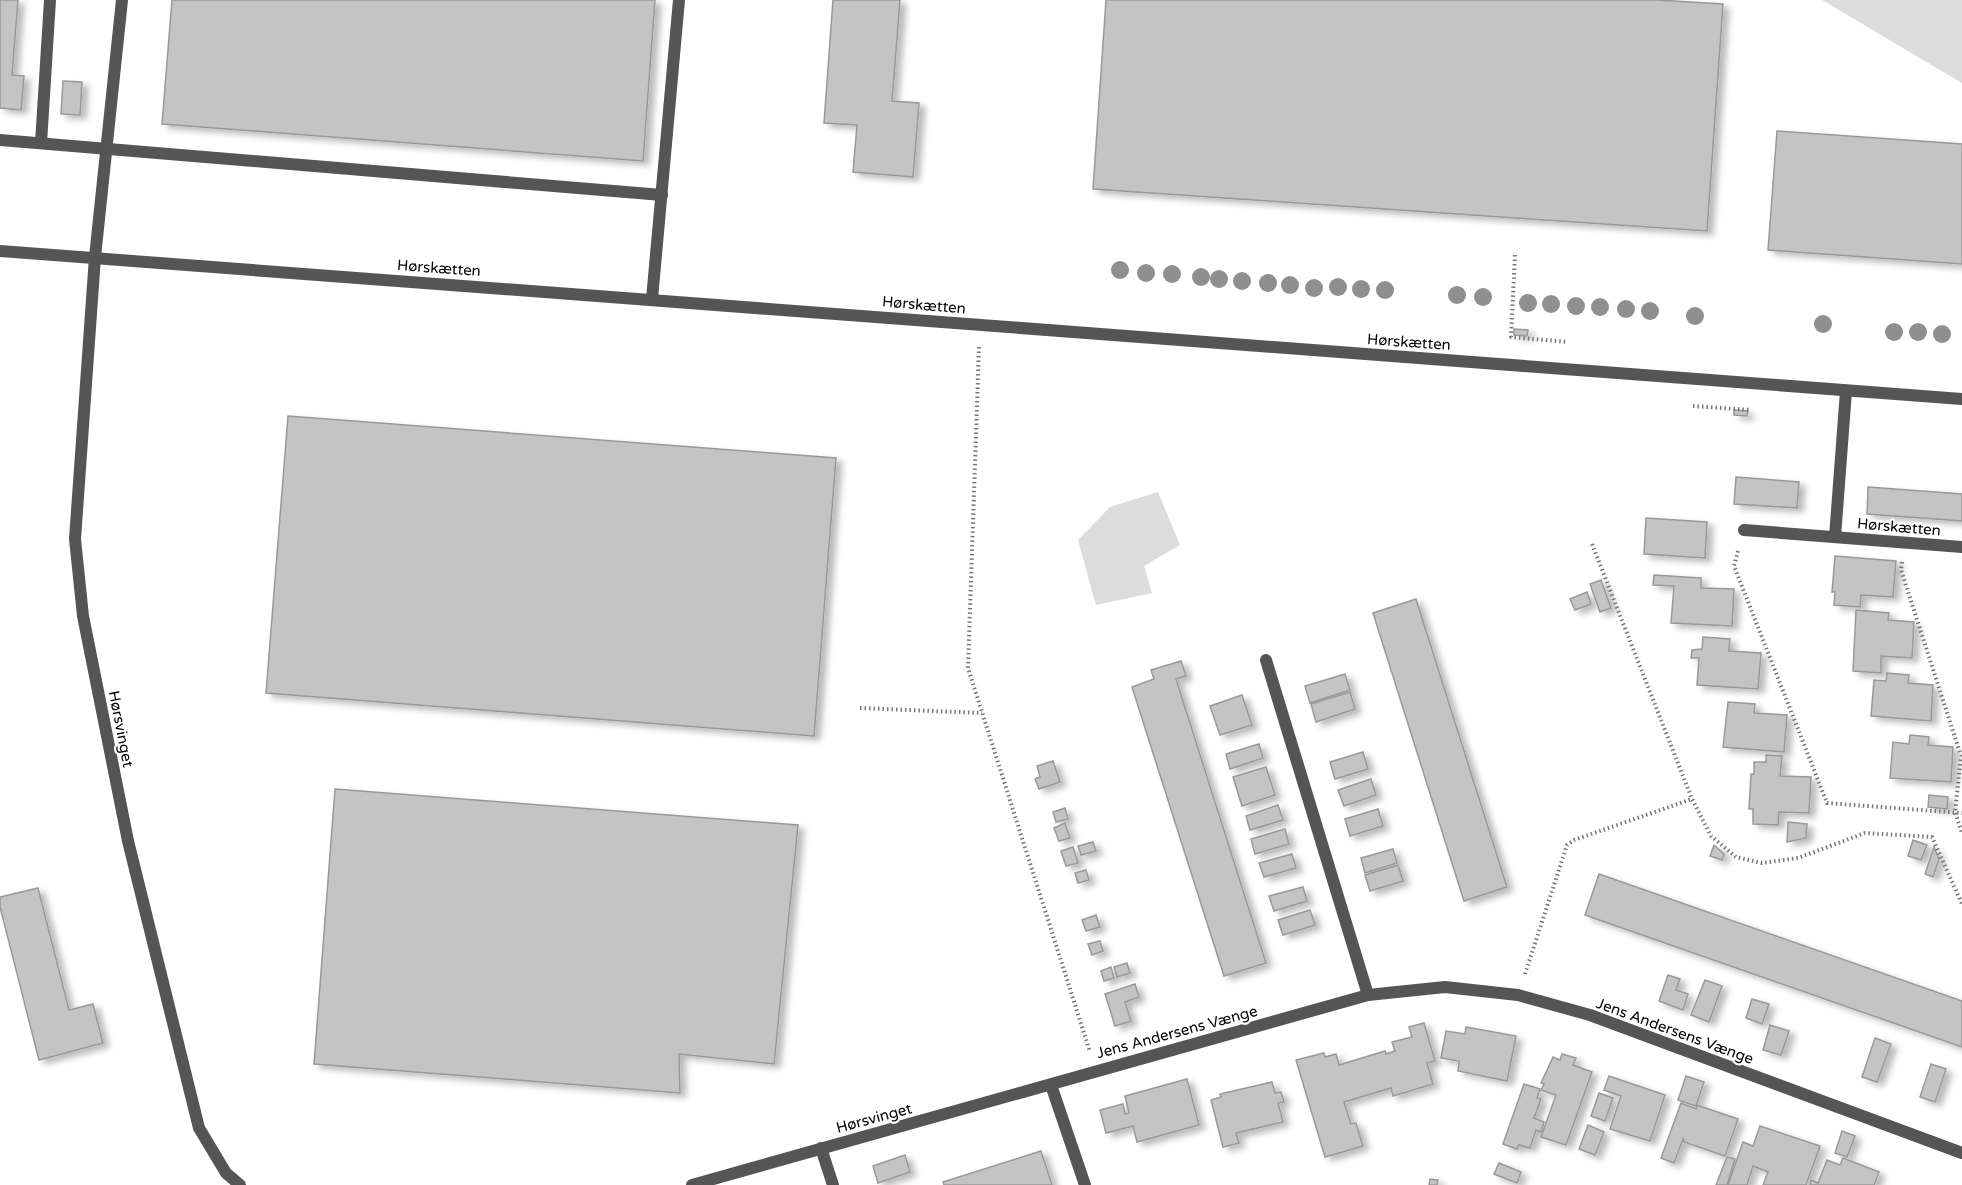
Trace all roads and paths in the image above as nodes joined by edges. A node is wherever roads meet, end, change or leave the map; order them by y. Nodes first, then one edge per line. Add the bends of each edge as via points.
1 (50, 0) edge
2 (122, 0) edge
3 (679, 0) edge
4 (0, 140) edge
5 (41, 143) junction
6 (107, 149) junction
7 (662, 195) junction
8 (0, 251) edge
9 (1515, 255) dead end
10 (94, 257) junction
11 (652, 299) junction
12 (980, 325) junction
13 (1568, 342) dead end
14 (1846, 391) junction
15 (1962, 399) edge
16 (1693, 406) dead end
17 (1751, 410) dead end
18 (1744, 530) joint
19 (1835, 537) junction
20 (1904, 542) junction
21 (1592, 544) dead end
22 (1962, 547) edge
23 (1266, 660) dead end
24 (860, 708) dead end
25 (982, 713) junction
26 (1692, 800) junction
27 (1955, 812) junction
28 (1962, 813) edge
29 (1962, 833) edge
30 (1962, 904) edge
31 (1368, 995) junction
32 (1518, 995) junction
33 (1095, 1070) junction
34 (1058, 1083) junction
35 (821, 1148) junction
36 (1962, 1153) edge
37 (240, 1185) edge
38 (692, 1185) edge
39 (833, 1185) edge
40 (1085, 1185) edge

1 - 5 street
2 - 6 street, Hørsvinget
3 - 7 street
4 - 5 street
5 - 6 street
6 - 7 street
6 - 10 street, Hørsvinget
7 - 11 street
8 - 10 street, Hørskætten
9 - 13 path via 1511,337
10 - 11 street, Hørskætten
10 - 37 street, Hørsvinget via 75,539 83,616 128,842 199,1128 226,1173
11 - 12 street, Hørskætten
12 - 14 street, Hørskætten
12 - 25 path via 968,668
14 - 15 street, Hørskætten
14 - 19 street, Hørskætten
16 - 17 path
18 - 19 street, Hørskætten
18 - 27 path via 1734,566 1827,803
19 - 20 street, Hørskætten
20 - 22 street, Hørskætten
20 - 27 path via 1901,570 1961,756
21 - 26 path
23 - 31 street
24 - 25 path
25 - 33 path
26 - 30 path via 1711,836 1736,857 1762,863 1798,858 1865,834 1932,837
26 - 32 path via 1567,845
27 - 28 path
27 - 29 path
31 - 32 street, Jens Andersens Vænge via 1445,987
31 - 33 street, Jens Andersens Vænge
32 - 36 street, Jens Andersens Vænge via 1590,1015
33 - 34 street, Jens Andersens Vænge
34 - 35 street, Hørsvinget
34 - 40 street
35 - 38 street, Hørsvinget
35 - 39 street

